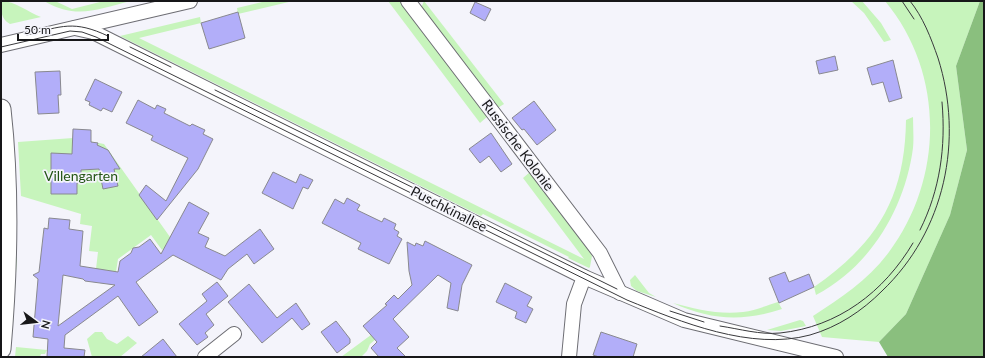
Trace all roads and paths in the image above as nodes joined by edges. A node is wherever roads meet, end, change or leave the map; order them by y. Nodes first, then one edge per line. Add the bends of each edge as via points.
1 (190, 1) edge
2 (408, 1) edge
3 (74, 28) junction
4 (1, 44) edge
5 (1, 110) edge
6 (584, 277) junction
7 (620, 293) junction
8 (234, 334) dead end
9 (1, 349) edge
10 (205, 357) edge
11 (569, 357) edge
12 (836, 357) edge

1 - 3 street
2 - 7 street, Russische Kolonie via 600,253
3 - 4 street
3 - 6 street, Puschkinallee via 92,32
5 - 9 street via 7,213
6 - 7 street, Puschkinallee
6 - 11 street via 574,304
7 - 12 street, Puschkinallee via 684,320
8 - 10 street

